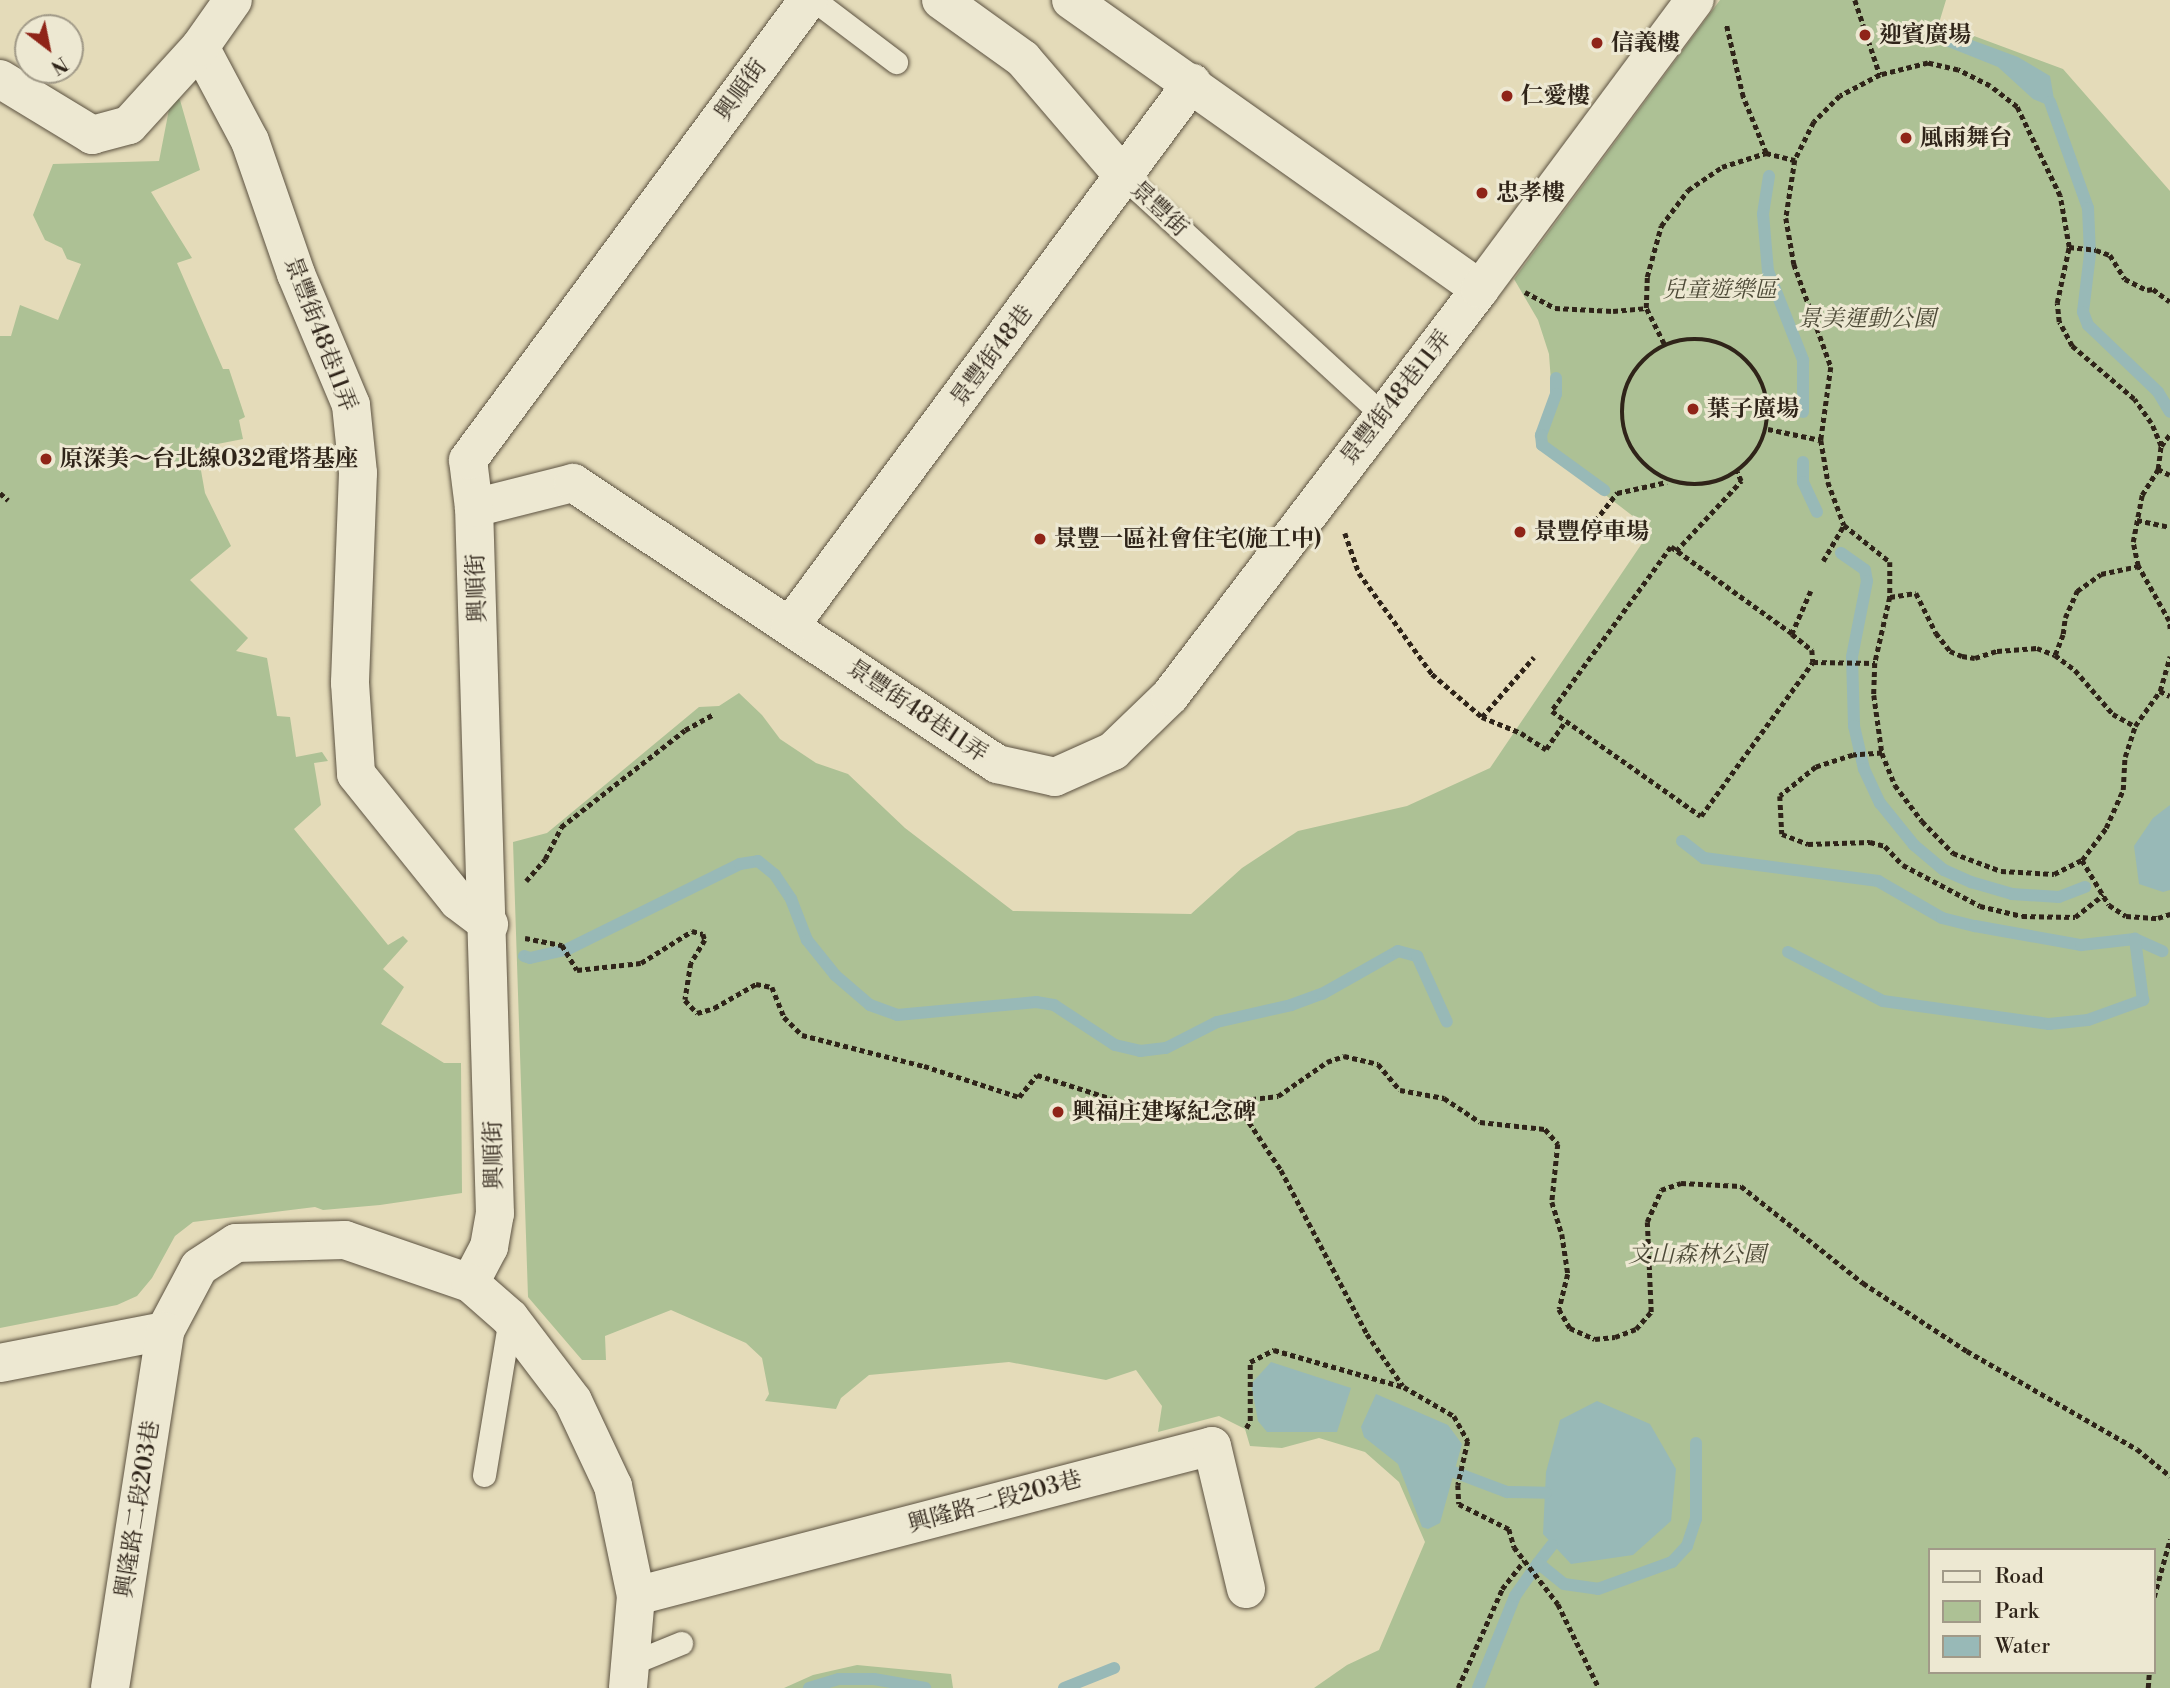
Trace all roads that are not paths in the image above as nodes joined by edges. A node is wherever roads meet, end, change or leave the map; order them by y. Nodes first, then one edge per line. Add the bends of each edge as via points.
1 (233, 0) edge
2 (808, 0) edge
3 (814, 0) edge
4 (941, 0) edge
5 (1071, 0) edge
6 (1710, 10) edge
7 (200, 47) junction
8 (896, 62) dead end
9 (0, 79) edge
10 (1192, 83) junction
11 (1125, 178) junction
12 (1480, 289) junction
13 (1382, 414) junction
14 (474, 508) junction
15 (790, 626) junction
16 (504, 930) junction
17 (470, 1283) junction
18 (510, 1318) junction
19 (165, 1331) junction
20 (0, 1363) edge
21 (484, 1475) dead end
22 (1247, 1589) dead end
23 (636, 1596) junction
24 (681, 1643) dead end
25 (630, 1676) edge
26 (110, 1688) edge

1 - 7 street
2 - 14 street, 興順街 via 468,460
3 - 8 lane
4 - 11 street, 景豐街 via 1023,59
5 - 10 street
6 - 12 street, 景豐街48巷11弄
7 - 9 street via 129,125 92,135
7 - 16 street, 景豐街48巷11弄 via 250,141 296,274 351,405 358,473 350,683 356,774 458,901
10 - 11 street, 景豐街48巷
10 - 12 street
11 - 13 lane, 景豐街
11 - 15 street, 景豐街48巷
12 - 13 street, 景豐街48巷11弄
13 - 15 street, 景豐街48巷11弄 via 1170,696 1113,751 1055,776 997,764
14 - 15 street, 景豐街48巷11弄 via 573,483
14 - 16 street, 興順街
16 - 17 street, 興順街 via 495,1214 489,1247
17 - 18 street, 興隆路二段203巷
17 - 19 street, 興隆路二段203巷 via 345,1240 236,1243 199,1267
18 - 21 lane
18 - 23 street, 興隆路二段203巷 via 573,1401 612,1486
19 - 20 street
19 - 26 street, 興隆路二段203巷
22 - 23 street, 興隆路二段203巷 via 1212,1446
23 - 25 street, 興隆路二段203巷
24 - 25 lane

